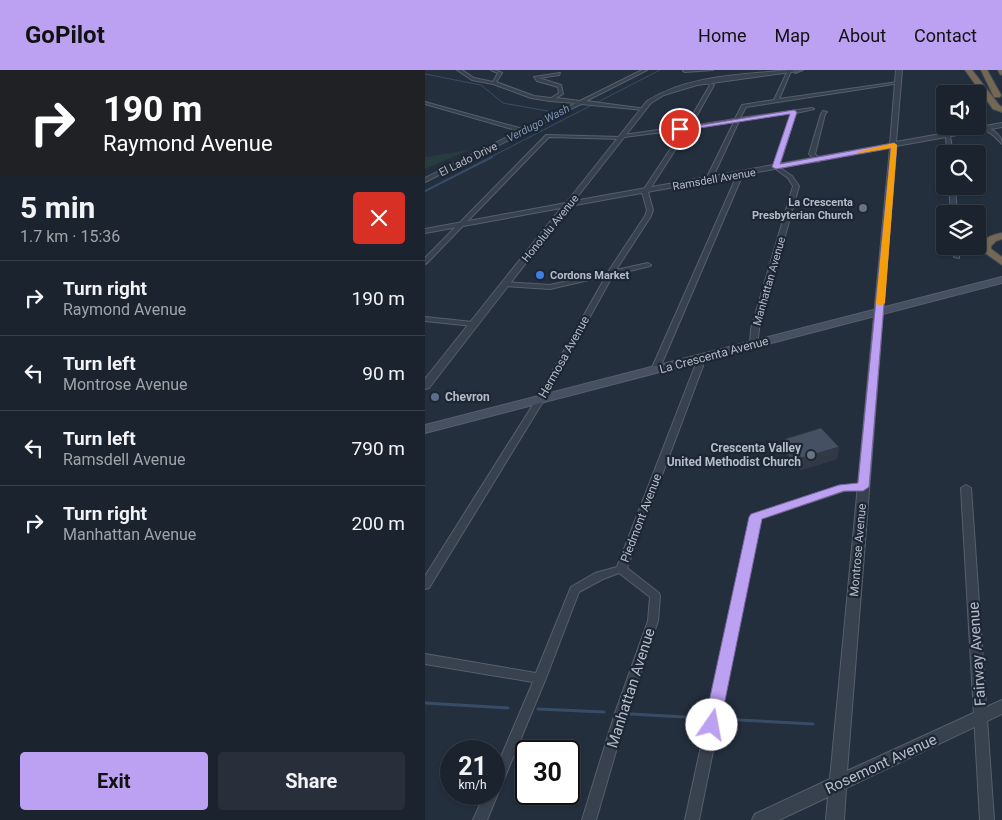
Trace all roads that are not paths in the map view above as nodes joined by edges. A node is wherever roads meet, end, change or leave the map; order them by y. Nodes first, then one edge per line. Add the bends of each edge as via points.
1 (459, 70) edge
2 (493, 70) edge
3 (645, 70) edge
4 (711, 70) edge
5 (795, 70) edge
6 (899, 70) edge
7 (968, 70) edge
8 (984, 70) edge
9 (685, 71) dead end
10 (559, 74) dead end
11 (721, 80) junction
12 (707, 82) junction
13 (494, 83) junction
14 (898, 83) junction
15 (550, 100) junction
16 (775, 102) junction
17 (579, 103) junction
18 (425, 104) edge
19 (1002, 106) edge
20 (644, 109) junction
21 (812, 109) dead end
22 (1002, 110) edge
23 (794, 112) junction
24 (825, 112) dead end
25 (737, 120) junction
26 (1000, 126) edge
27 (691, 128) junction
28 (986, 128) edge
29 (680, 129) junction
30 (986, 129) edge
31 (523, 131) junction
32 (953, 135) edge
33 (948, 136) junction
34 (623, 137) junction
35 (1002, 142) edge
36 (894, 145) junction
37 (949, 145) edge
38 (818, 160) junction
39 (776, 167) junction
40 (740, 174) junction
41 (709, 179) junction
42 (425, 180) edge
43 (645, 192) junction
44 (569, 205) junction
45 (460, 225) junction
46 (425, 232) edge
47 (1002, 236) edge
48 (425, 262) edge
49 (1002, 262) edge
50 (647, 265) dead end
51 (611, 273) junction
52 (1002, 280) edge
53 (505, 284) junction
54 (880, 311) junction
55 (425, 319) edge
56 (473, 324) junction
57 (754, 344) junction
58 (699, 358) junction
59 (655, 370) junction
60 (425, 386) edge
61 (540, 400) junction
62 (425, 429) edge
63 (863, 487) junction
64 (966, 488) dead end
65 (621, 569) junction
66 (425, 585) edge
67 (425, 659) edge
68 (540, 678) junction
69 (1002, 707) edge
70 (981, 717) junction
71 (505, 762) edge
72 (838, 784) junction
73 (486, 805) edge
74 (480, 820) edge
75 (589, 820) edge
76 (693, 820) edge
77 (761, 820) edge
78 (835, 820) edge
79 (987, 820) edge

1 - 13 street via 473,79
2 - 13 street via 500,73
3 - 17 street, El Lado Drive
4 - 9 street
4 - 11 street
5 - 11 street, Honolulu Avenue
5 - 16 street
6 - 14 street, Montrose Avenue
7 - 22 highway via 996,107
8 - 19 highway
10 - 15 street via 537,77 561,88 561,94
11 - 12 street, Honolulu Avenue
12 - 20 street, Honolulu Avenue via 663,92
12 - 27 street via 712,85 688,126
13 - 15 street via 525,96
14 - 16 street
14 - 36 street, Montrose Avenue
15 - 17 street
16 - 25 street via 744,106
17 - 20 street
17 - 31 street, El Lado Drive
18 - 31 street
20 - 34 street, Honolulu Avenue
21 - 23 street
23 - 25 street
23 - 39 street
24 - 38 street via 812,154
25 - 27 street
25 - 41 street
26 - 28 street, Ramsdell Avenue
27 - 29 street
29 - 34 street
29 - 43 street via 684,133
30 - 35 street
31 - 42 street, El Lado Drive
32 - 33 street, Ramsdell Avenue
33 - 36 street, Ramsdell Avenue
33 - 37 street
34 - 44 street, Honolulu Avenue
34 - 45 street via 548,136
36 - 38 street, Ramsdell Avenue
36 - 54 street, Montrose Avenue
38 - 39 street, Ramsdell Avenue
39 - 40 street, Ramsdell Avenue
39 - 57 street, Manhattan Avenue via 796,186 755,329
40 - 41 street, Ramsdell Avenue
40 - 59 street
41 - 43 street, Ramsdell Avenue
43 - 44 street, Ramsdell Avenue
43 - 51 street, Hermosa Avenue via 649,212
44 - 45 street, Ramsdell Avenue
44 - 53 street, Honolulu Avenue
45 - 46 street, Ramsdell Avenue
45 - 48 street
47 - 49 highway via 992,239 986,250
50 - 51 street
51 - 53 street via 550,287
51 - 61 street, Hermosa Avenue
52 - 54 main road, La Crescenta Avenue
53 - 56 street, Honolulu Avenue
54 - 57 main road, La Crescenta Avenue
54 - 63 street, Montrose Avenue
55 - 56 street
56 - 60 street, Honolulu Avenue
57 - 58 main road, La Crescenta Avenue
58 - 59 main road, La Crescenta Avenue
58 - 65 street, Piedmont Avenue via 699,366
59 - 61 main road, La Crescenta Avenue
61 - 62 main road, La Crescenta Avenue
61 - 66 street, Hermosa Avenue
63 - 72 street, Montrose Avenue
63 - 76 street via 843,488 756,517
64 - 70 street, Fairway Avenue
65 - 68 street, Piedmont Avenue via 599,576 575,590
65 - 75 street, Manhattan Avenue via 655,596 653,621
67 - 68 street
68 - 71 street, Piedmont Avenue
69 - 70 street, Rosemont Avenue
70 - 72 street, Rosemont Avenue
70 - 79 street, Fairway Avenue
72 - 77 street, Rosemont Avenue
72 - 78 street, Montrose Avenue
73 - 74 street

